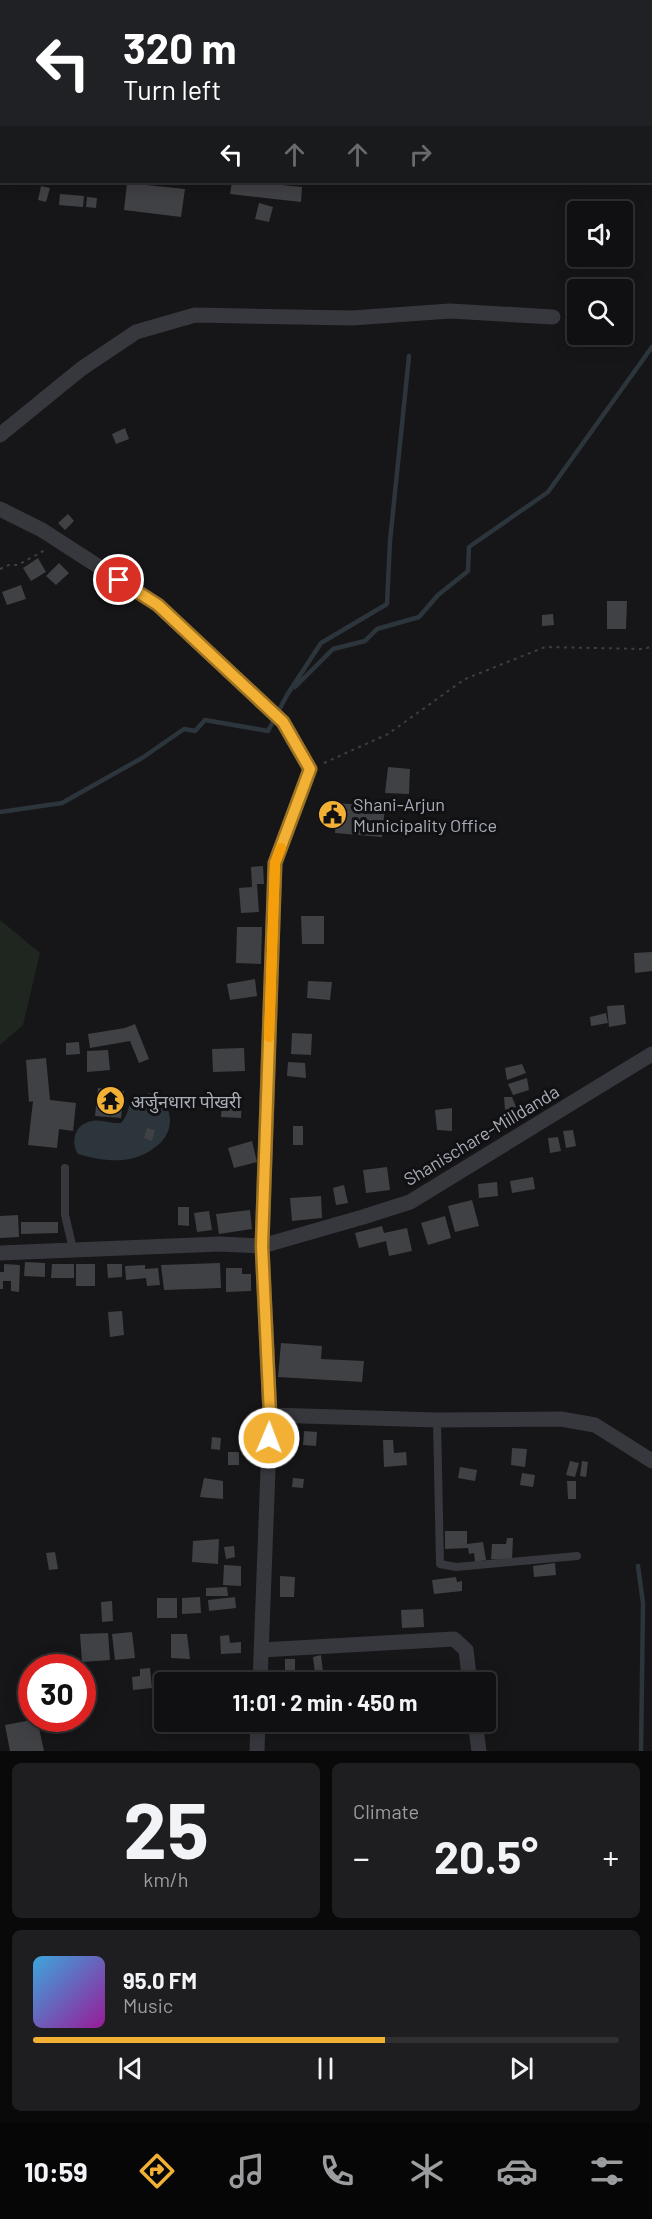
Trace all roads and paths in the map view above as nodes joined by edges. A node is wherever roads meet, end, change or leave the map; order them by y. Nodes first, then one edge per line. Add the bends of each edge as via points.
1 (553, 317) dead end
2 (0, 435) edge
3 (0, 509) edge
4 (59, 541) junction
5 (0, 568) edge
6 (652, 646) edge
7 (310, 769) junction
8 (652, 1054) edge
9 (65, 1168) dead end
10 (262, 1246) junction
11 (73, 1249) junction
12 (0, 1253) edge
13 (270, 1415) junction
14 (437, 1420) junction
15 (652, 1461) edge
16 (577, 1556) dead end
17 (261, 1650) junction
18 (260, 1672) edge
19 (468, 1672) edge
20 (258, 1732) edge
21 (476, 1732) edge
22 (257, 1751) edge
23 (479, 1751) edge

1 - 2 street via 450,311 352,318 195,315 136,332 81,369
3 - 4 street
4 - 5 path via 18,565
4 - 7 street via 158,605 283,722
6 - 7 path via 545,647 465,679 388,734
7 - 10 street via 275,863
8 - 10 street, Shanischare-Milldanda via 410,1202
9 - 11 lane via 65,1215
10 - 11 street, Shanischare-Milldanda
10 - 13 street
11 - 12 street, Shanischare-Milldanda
13 - 14 street
13 - 17 street
14 - 15 street via 561,1419 595,1425
14 - 16 lane via 440,1564 456,1567
17 - 18 street
17 - 19 street via 454,1639 465,1650
20 - 22 street
21 - 23 street

